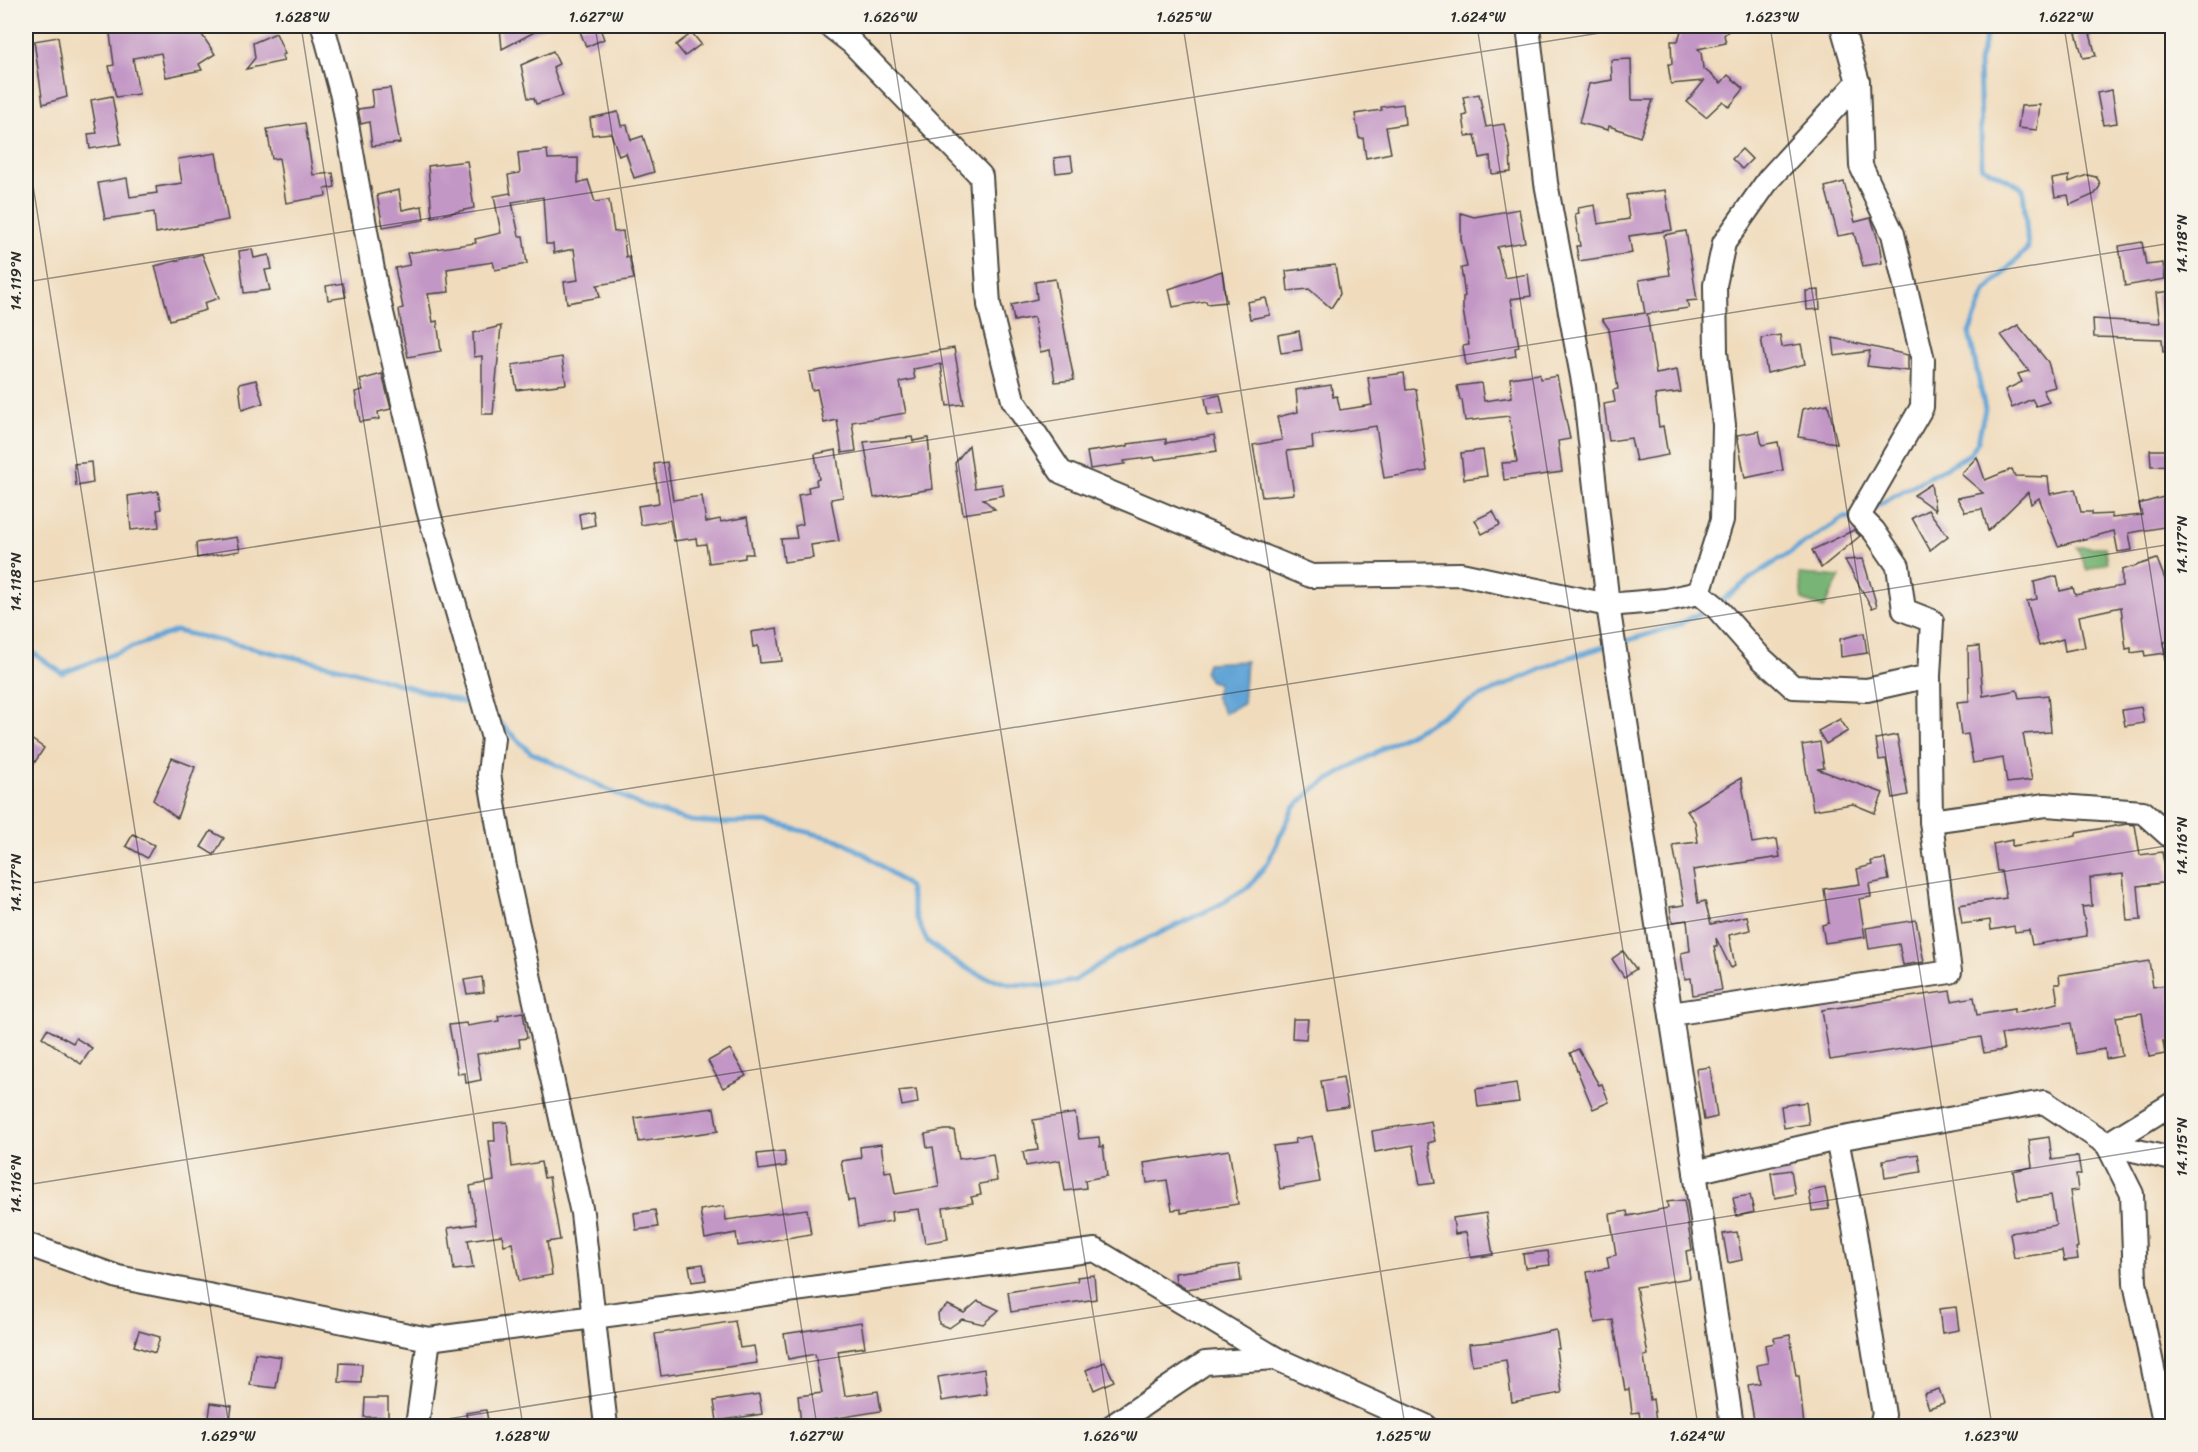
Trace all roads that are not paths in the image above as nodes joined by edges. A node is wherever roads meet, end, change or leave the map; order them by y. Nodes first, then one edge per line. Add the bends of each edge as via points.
1 (323, 26) edge
2 (830, 26) edge
3 (1842, 26) edge
4 (1530, 27) edge
5 (1858, 82) junction
6 (1699, 593) junction
7 (1608, 605) junction
8 (1929, 676) junction
9 (1931, 821) junction
10 (2172, 838) edge
11 (1671, 1014) junction
12 (2172, 1104) edge
13 (1837, 1139) junction
14 (2107, 1144) junction
15 (2172, 1159) edge
16 (1695, 1172) junction
17 (26, 1244) edge
18 (593, 1317) junction
19 (429, 1339) junction
20 (1275, 1358) junction
21 (417, 1426) edge
22 (606, 1426) edge
23 (1112, 1426) edge
24 (1426, 1426) edge
25 (1732, 1426) edge
26 (1880, 1426) edge
27 (2165, 1426) edge

1 - 18 street via 342,96 376,287 428,510 493,738 489,774 505,867 582,1213
2 - 7 street via 852,43 981,177 989,305 1013,400 1061,472 1311,576 1461,574
3 - 5 street
4 - 7 street via 1546,183 1584,387
5 - 6 street via 1769,179 1724,243 1715,285 1716,352 1724,425 1722,520
5 - 8 street via 1862,166 1893,234 1923,360 1922,407 1859,516 1898,566 1904,610 1932,621
6 - 7 street
6 - 8 street via 1793,687 1868,690
7 - 11 street
8 - 9 street
9 - 10 street via 2046,805 2143,812
9 - 11 street via 1950,972
11 - 16 street
12 - 14 street
13 - 14 street via 2044,1102
13 - 16 street
13 - 26 street via 1884,1415
14 - 15 street
14 - 27 street via 2132,1194 2135,1283
16 - 25 street
17 - 19 street via 118,1277
18 - 19 street
18 - 20 street via 1095,1250
18 - 22 street
19 - 21 street
20 - 23 street via 1205,1363
20 - 24 street

